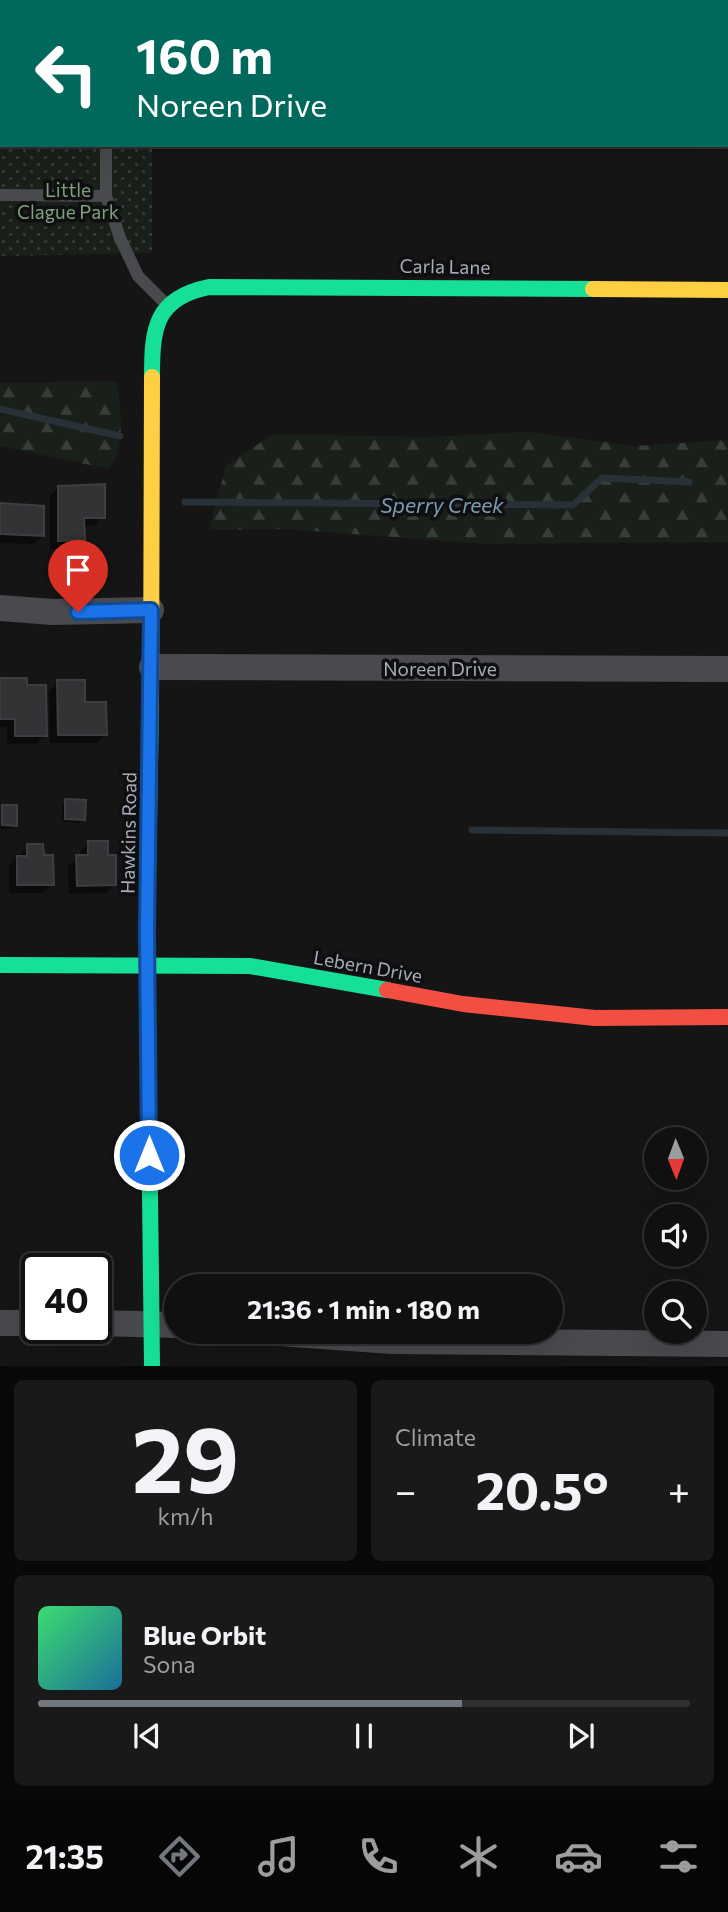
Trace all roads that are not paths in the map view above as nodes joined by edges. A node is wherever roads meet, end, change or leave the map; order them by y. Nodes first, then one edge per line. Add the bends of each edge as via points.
1 (106, 147) edge
2 (0, 195) edge
3 (106, 196) junction
4 (728, 290) edge
5 (166, 304) junction
6 (0, 608) edge
7 (151, 610) junction
8 (152, 667) junction
9 (728, 669) edge
10 (0, 965) edge
11 (148, 965) junction
12 (728, 1017) edge
13 (0, 1323) edge
14 (21, 1323) edge
15 (149, 1323) junction
16 (112, 1324) edge
17 (164, 1324) edge
18 (563, 1343) edge
19 (728, 1344) edge
20 (152, 1366) edge

1 - 3 lane
2 - 3 lane
3 - 5 lane via 138,276
4 - 5 street, Carla Lane via 225,285 199,288
5 - 7 street, Hawkins Road via 152,345
6 - 7 street
7 - 8 street, Hawkins Road
8 - 9 street, Noreen Drive
8 - 11 street, Hawkins Road
10 - 11 street, Lebern Drive
11 - 12 street, Lebern Drive via 250,966 463,1004 595,1018
11 - 15 street, Hawkins Road
13 - 14 street
15 - 16 street
15 - 17 street
15 - 20 street, Hawkins Road
18 - 19 street

